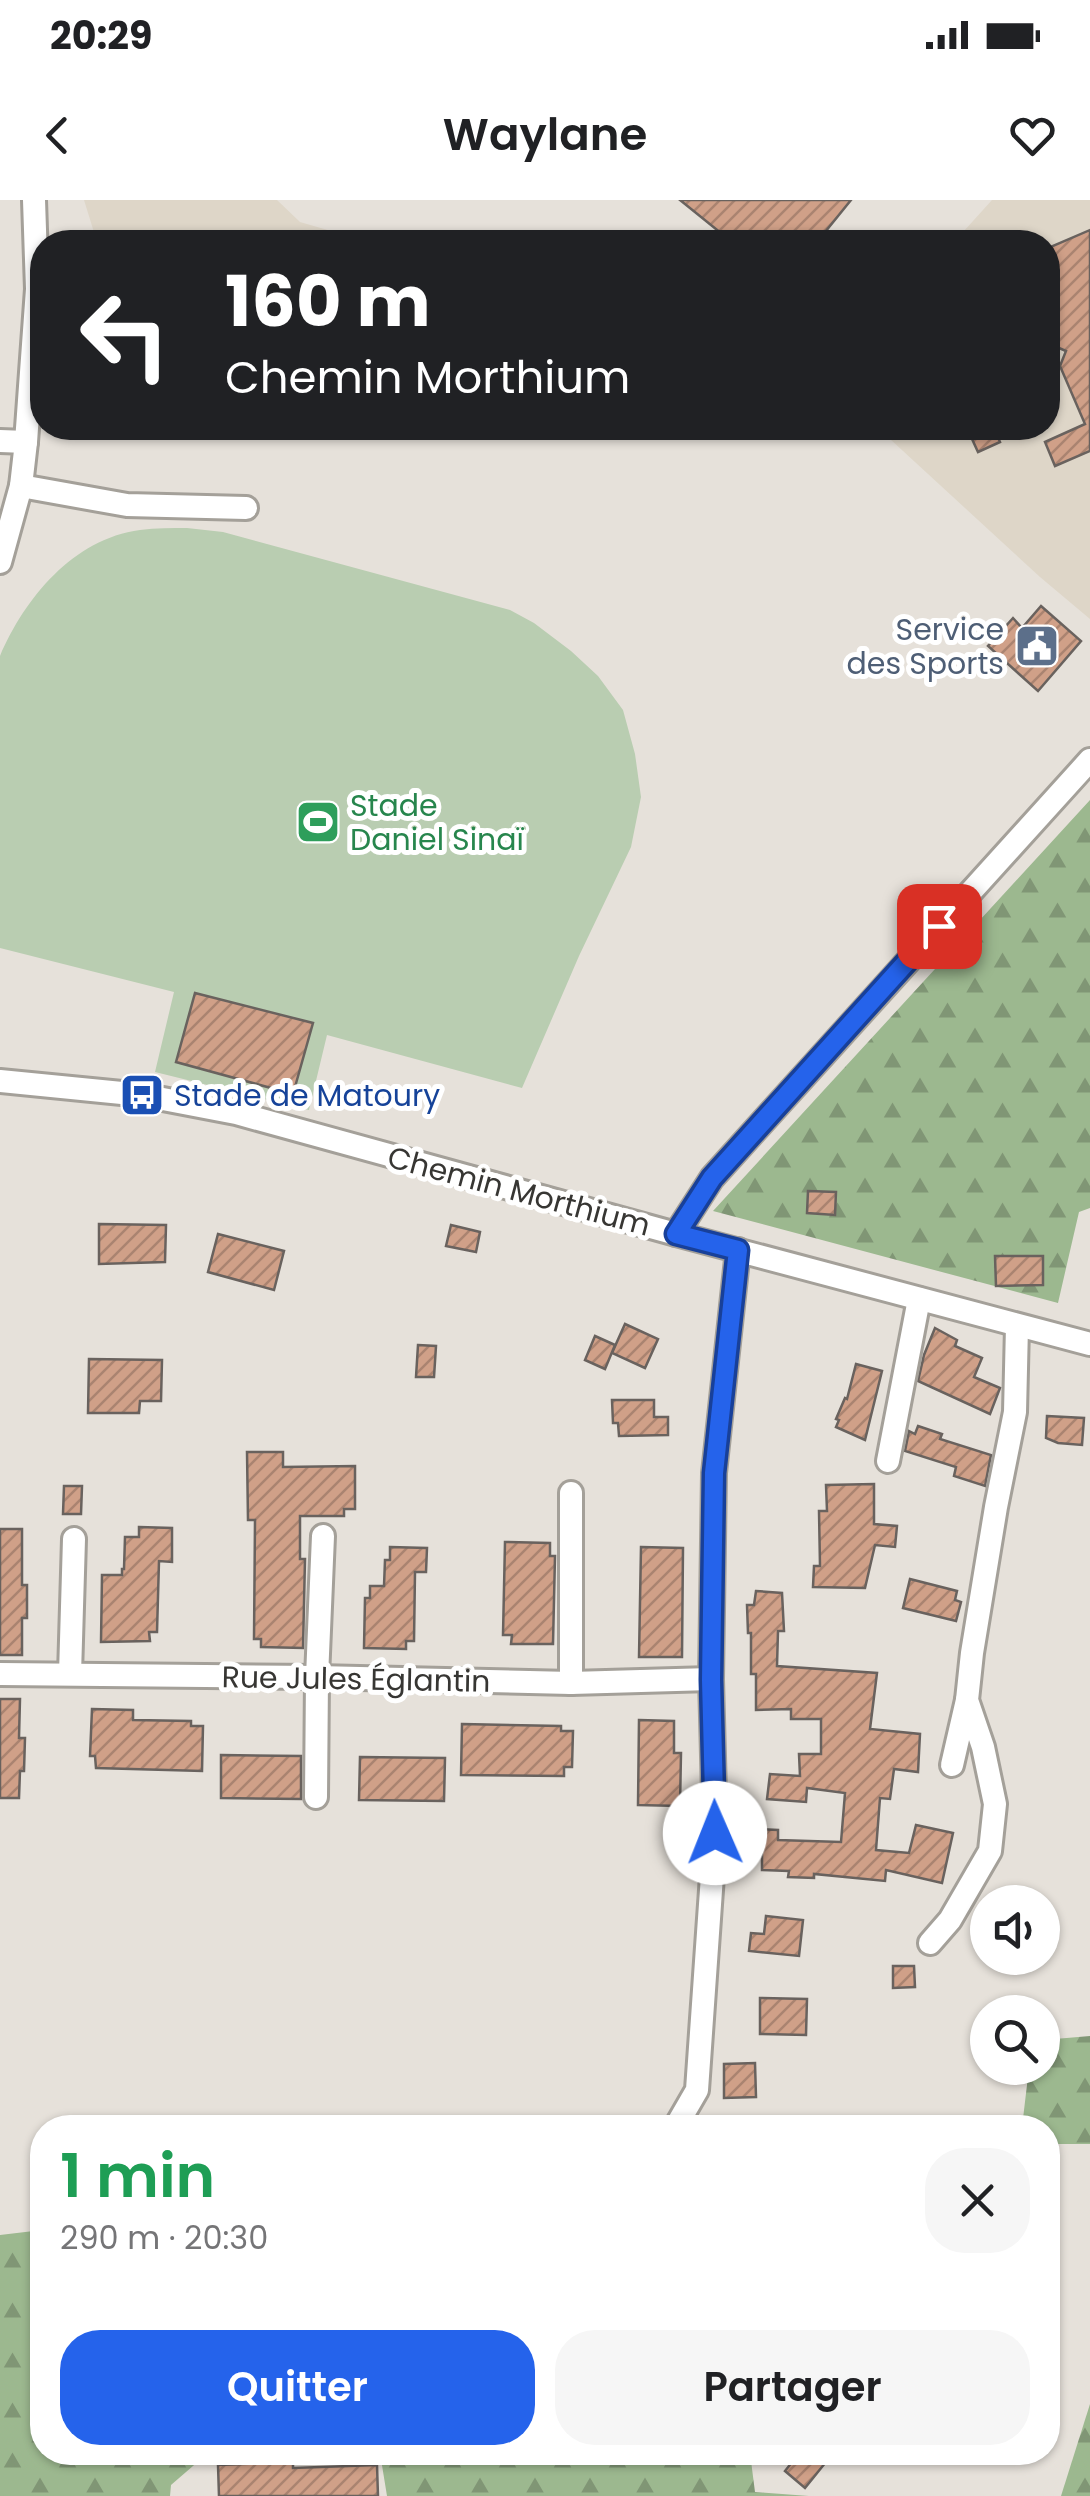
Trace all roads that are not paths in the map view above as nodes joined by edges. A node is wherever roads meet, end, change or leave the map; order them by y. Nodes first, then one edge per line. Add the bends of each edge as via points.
1 (34, 200) edge
2 (35, 230) edge
3 (30, 386) edge
4 (0, 441) edge
5 (26, 442) junction
6 (21, 486) junction
7 (246, 508) dead end
8 (0, 562) edge
9 (1090, 760) edge
10 (0, 1081) edge
11 (676, 1234) junction
12 (738, 1250) junction
13 (919, 1299) junction
14 (1018, 1326) junction
15 (1090, 1344) edge
16 (888, 1461) dead end
17 (571, 1493) dead end
18 (323, 1536) dead end
19 (74, 1539) dead end
20 (0, 1674) edge
21 (70, 1674) junction
22 (317, 1676) junction
23 (711, 1680) junction
24 (571, 1683) junction
25 (967, 1700) junction
26 (952, 1765) dead end
27 (316, 1797) dead end
28 (930, 1943) dead end
29 (683, 2115) edge

1 - 2 street
3 - 5 street
4 - 5 street
5 - 6 street
6 - 7 street via 127,505
6 - 8 street
9 - 11 street via 712,1178
10 - 11 street, Chemin Morthium via 142,1095 236,1113
11 - 12 street, Chemin Morthium
12 - 13 street, Chemin Morthium
12 - 23 street via 714,1473
13 - 14 street, Chemin Morthium
13 - 16 street
14 - 15 street, Chemin Morthium
14 - 25 street via 1015,1412
17 - 24 street
18 - 22 street
19 - 21 street
20 - 21 street, Rue Jules Églantin
21 - 22 street, Rue Jules Églantin
22 - 24 street, Rue Jules Églantin
22 - 27 street
23 - 24 street, Rue Jules Églantin
23 - 29 street via 715,1833 697,2090
25 - 26 street
25 - 28 street via 995,1804 990,1851

